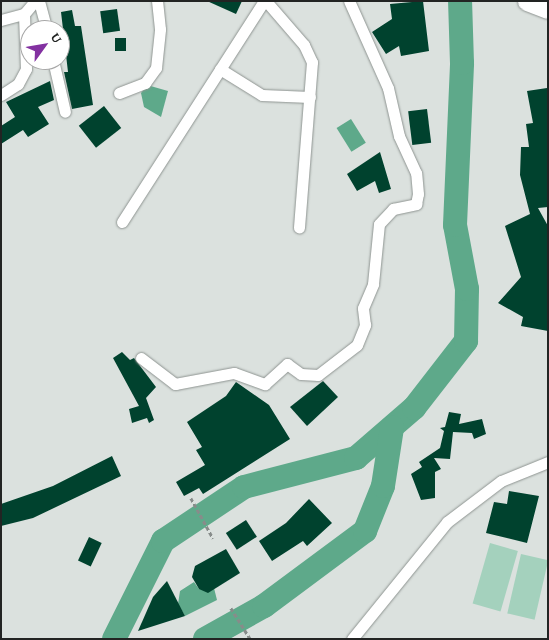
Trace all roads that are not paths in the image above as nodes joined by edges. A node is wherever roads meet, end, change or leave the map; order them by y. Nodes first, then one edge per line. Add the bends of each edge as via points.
1 (35, 1) edge
2 (38, 1) edge
3 (157, 1) edge
4 (265, 1) edge
5 (349, 1) edge
6 (527, 1) edge
7 (548, 9) edge
8 (24, 14) junction
9 (1, 20) edge
10 (44, 20) edge
11 (220, 69) junction
12 (56, 70) edge
13 (119, 93) dead end
14 (1, 95) edge
15 (310, 97) junction
16 (65, 112) dead end
17 (122, 222) dead end
18 (300, 227) dead end
19 (141, 358) dead end
20 (548, 462) edge
21 (352, 639) edge

1 - 8 street
2 - 10 street
3 - 13 street via 160,29 156,68 145,83
4 - 11 street
4 - 15 street via 304,45 312,62
5 - 19 street via 388,88 399,136 416,173 418,194 416,204 393,210 379,224 373,284 363,308 365,325 357,345 318,375 307,376 287,364 265,384 234,373 175,384
6 - 7 highway
8 - 9 street
8 - 14 street via 26,69 18,84
11 - 15 street via 262,95
11 - 17 street
12 - 16 street
15 - 18 street
20 - 21 street via 501,481 447,522

